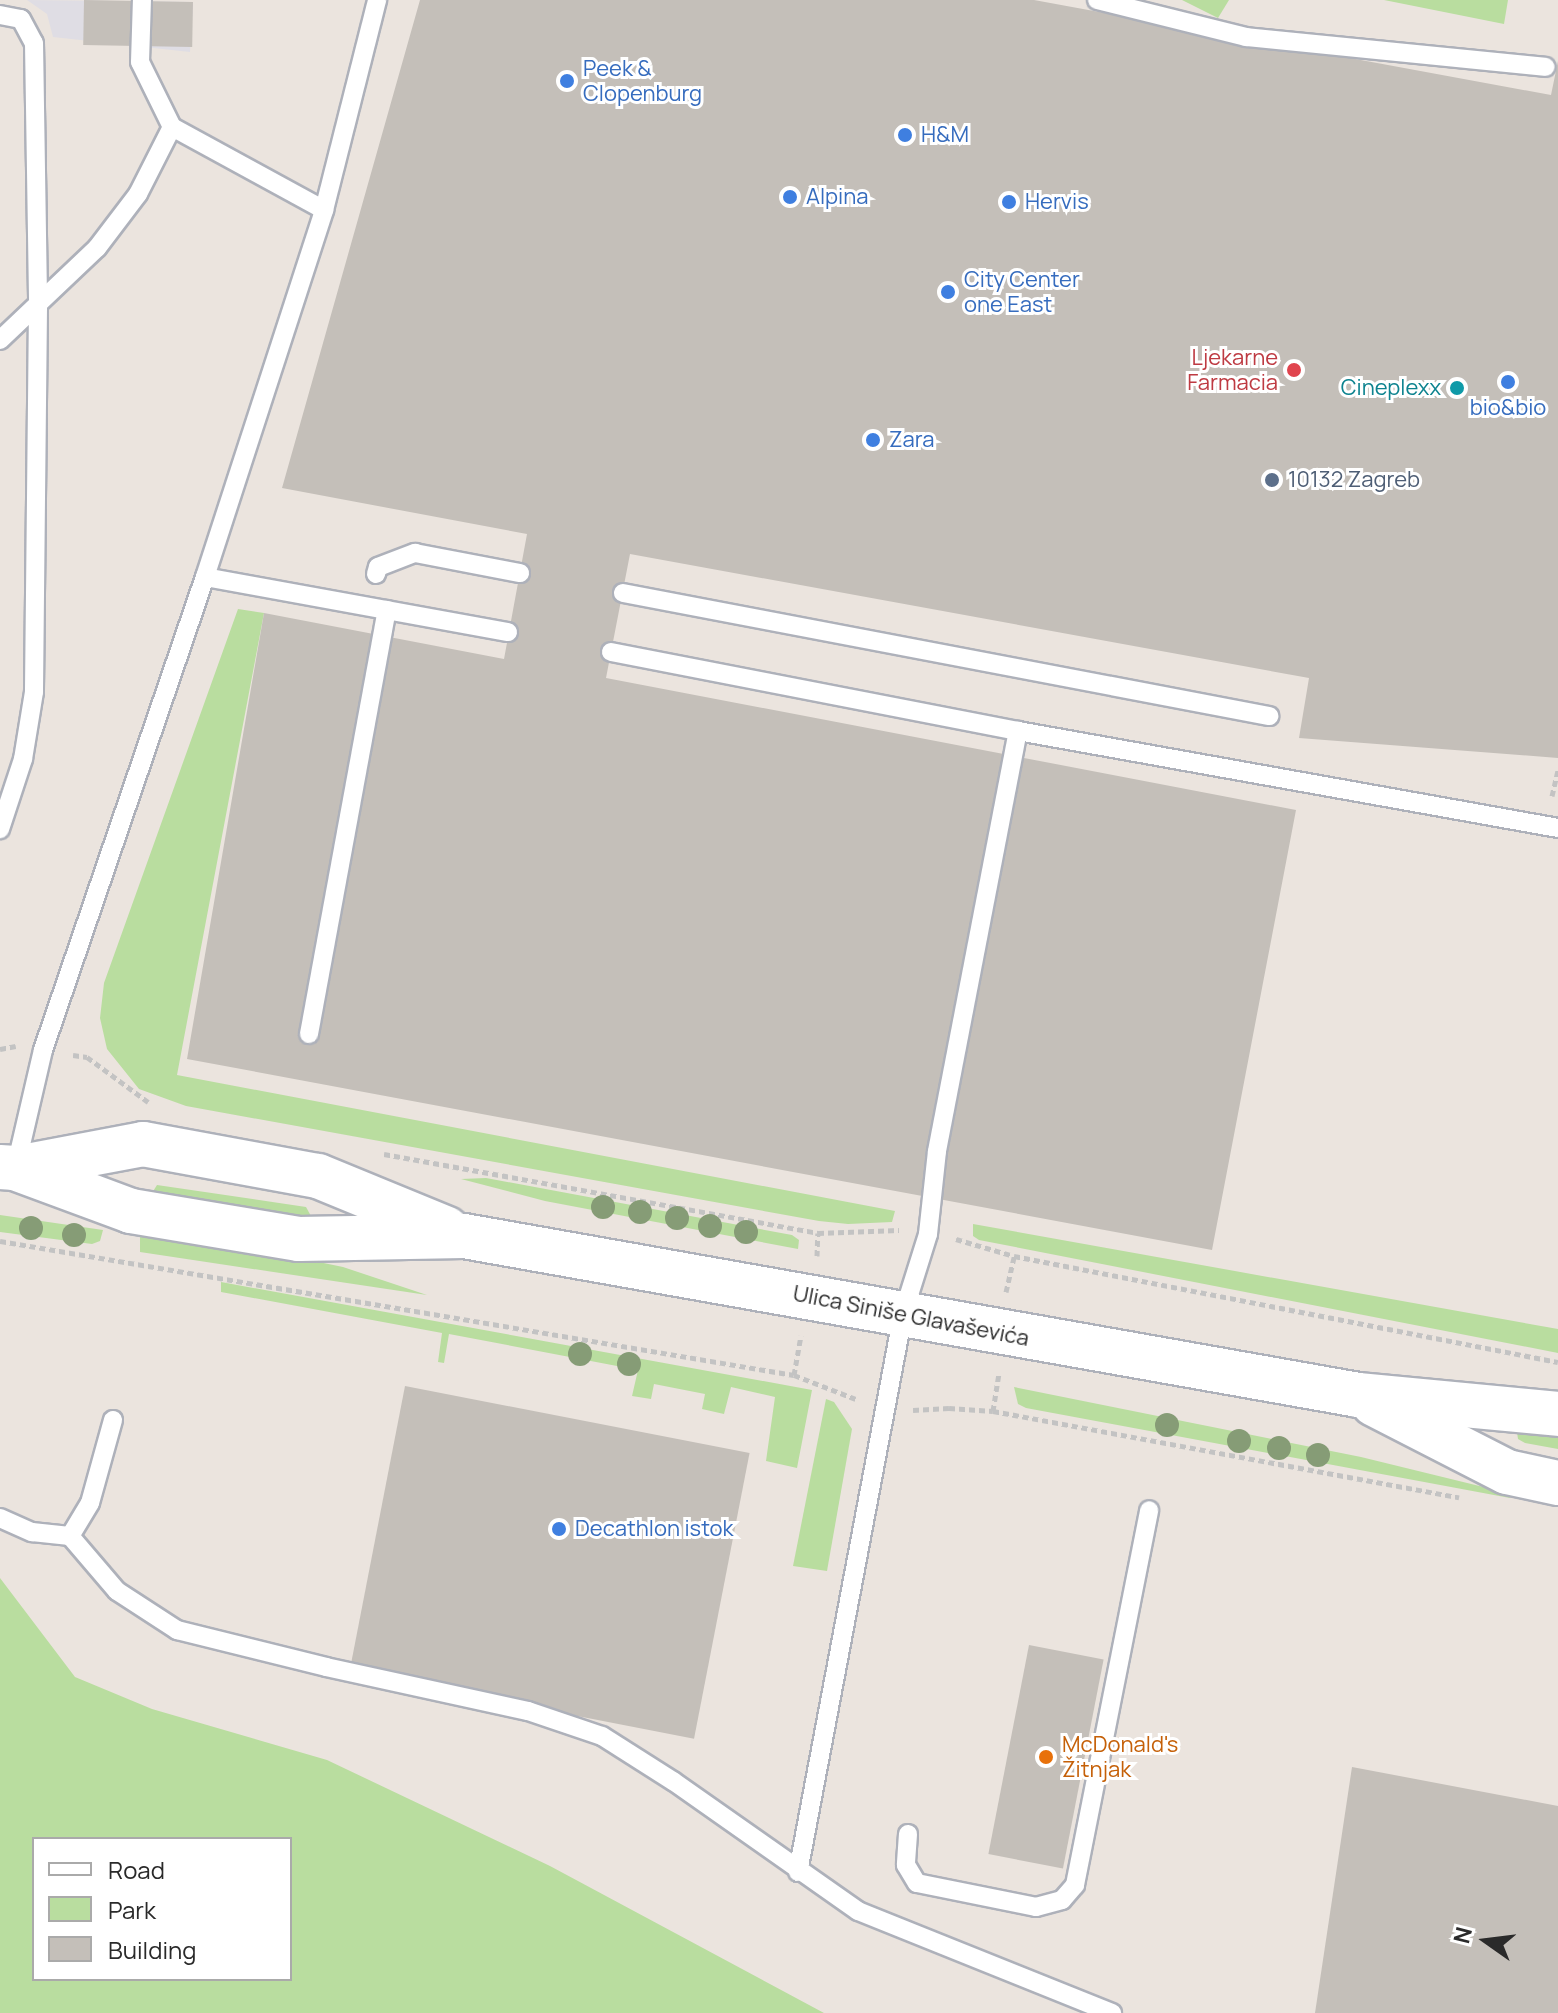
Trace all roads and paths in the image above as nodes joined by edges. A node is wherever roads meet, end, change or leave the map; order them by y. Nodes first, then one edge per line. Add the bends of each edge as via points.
1 (142, 0) edge
2 (377, 0) edge
3 (1097, 0) edge
4 (0, 15) edge
5 (1545, 67) dead end
6 (172, 127) junction
7 (324, 210) junction
8 (38, 307) junction
9 (0, 340) edge
10 (520, 573) dead end
11 (376, 574) dead end
12 (205, 577) junction
13 (623, 593) dead end
14 (387, 610) junction
15 (508, 632) dead end
16 (611, 652) dead end
17 (1269, 716) dead end
18 (1018, 731) junction
19 (1558, 769) edge
20 (1552, 796) dead end
21 (1558, 828) edge
22 (0, 829) edge
23 (309, 1034) dead end
24 (10, 1045) dead end
25 (0, 1049) edge
26 (87, 1057) dead end
27 (150, 1103) dead end
28 (378, 1153) dead end
29 (8, 1168) edge
30 (899, 1230) dead end
31 (464, 1236) junction
32 (961, 1240) dead end
33 (0, 1241) edge
34 (903, 1314) junction
35 (1558, 1362) edge
36 (997, 1389) dead end
37 (1358, 1395) junction
38 (856, 1399) dead end
39 (993, 1411) junction
40 (924, 1412) dead end
41 (1558, 1414) edge
42 (113, 1420) dead end
43 (1558, 1483) edge
44 (1460, 1497) dead end
45 (1149, 1510) dead end
46 (0, 1518) edge
47 (70, 1536) junction
48 (908, 1834) dead end
49 (798, 1872) junction
50 (1112, 2013) edge

1 - 6 lane via 140,62
2 - 7 lane
3 - 5 lane via 1246,37
4 - 8 lane via 21,19 34,43
6 - 7 lane
6 - 8 lane via 138,194 106,237
7 - 12 lane
8 - 9 lane
8 - 22 lane via 34,692 23,759
10 - 11 lane via 415,553 378,567
12 - 14 lane
12 - 29 lane via 43,1050
13 - 17 lane
14 - 15 lane
14 - 23 lane
16 - 18 lane
18 - 21 lane
18 - 34 lane via 937,1151 928,1234
19 - 20 path
24 - 25 path
26 - 27 path
28 - 30 path via 818,1233
29 - 31 street, Ulica Siniše Glavaševića via 131,1211 299,1239
29 - 31 street, Ulica Siniše Glavaševića via 143,1144 318,1176
31 - 34 street, Ulica Siniše Glavaševića
32 - 35 path via 1014,1256
33 - 38 path via 794,1375
34 - 37 street, Ulica Siniše Glavaševića
34 - 49 lane
36 - 39 path
37 - 41 street, Ulica Siniše Glavaševića
37 - 43 street, Ulica Siniše Glavaševića via 1507,1472
39 - 40 path
39 - 44 path
42 - 47 lane via 90,1503
45 - 48 lane via 1075,1885 1062,1900 1036,1907 917,1883 906,1865
46 - 47 lane via 32,1532
47 - 49 lane via 117,1591 177,1630 528,1711 602,1736
49 - 50 lane via 858,1911

